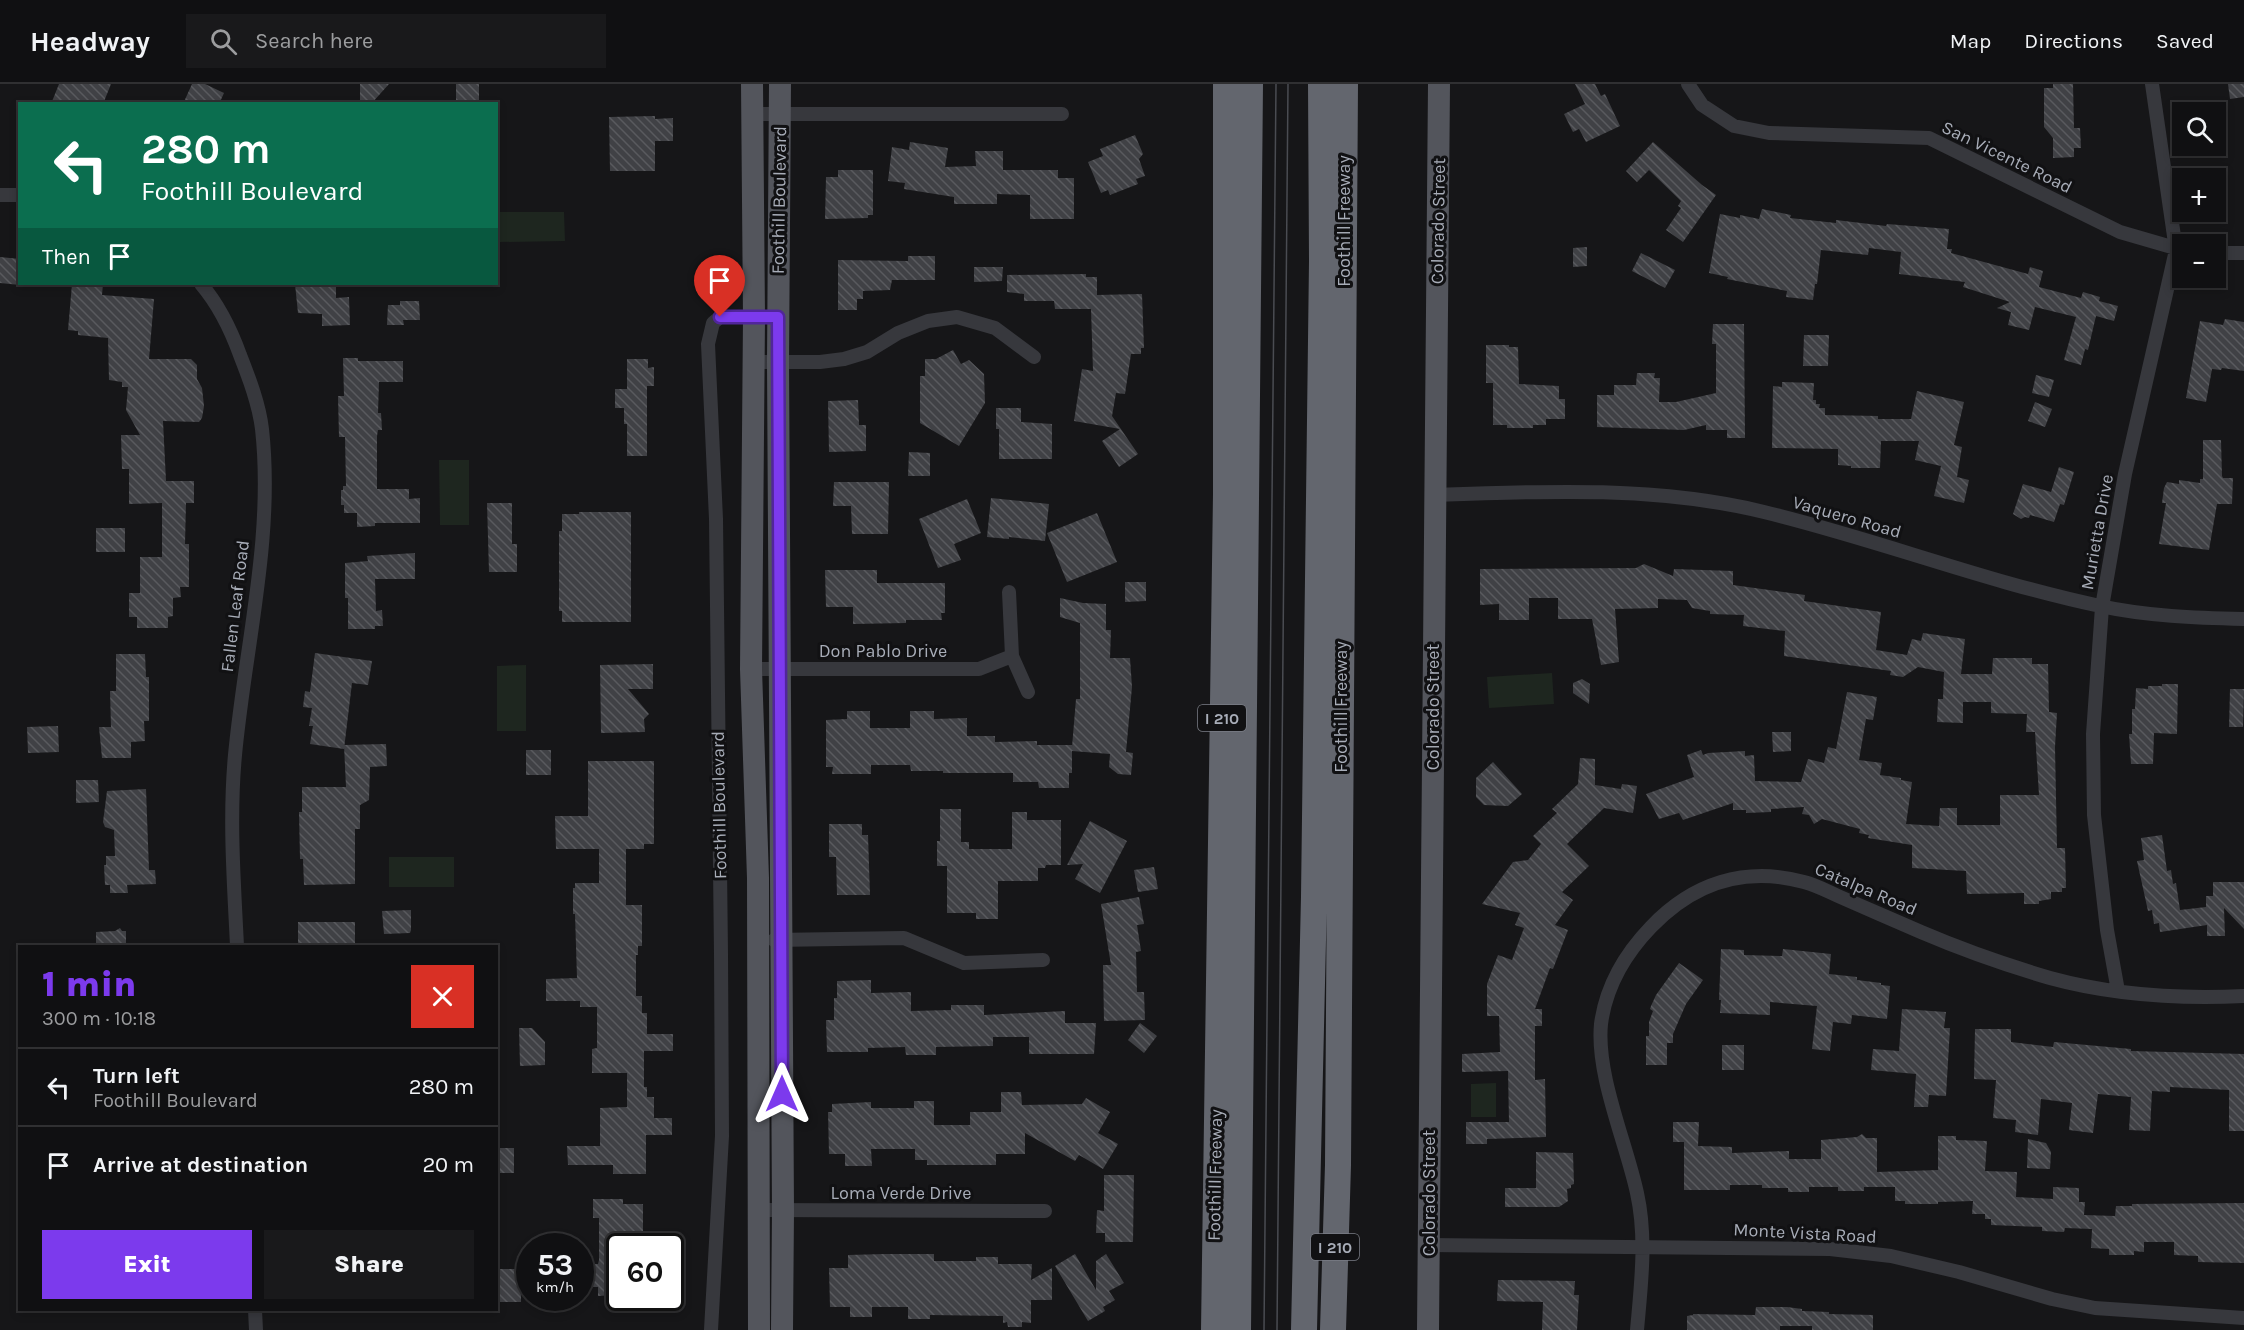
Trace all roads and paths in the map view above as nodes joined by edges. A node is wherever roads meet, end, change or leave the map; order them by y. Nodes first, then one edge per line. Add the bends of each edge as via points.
1 (752, 84) edge
2 (780, 84) edge
3 (1250, 84) edge
4 (1321, 84) edge
5 (1345, 84) edge
6 (1439, 84) edge
7 (1688, 84) edge
8 (2152, 84) edge
9 (1224, 91) edge
10 (752, 114) junction
11 (780, 114) junction
12 (1062, 114) dead end
13 (1, 195) edge
14 (18, 195) edge
15 (2176, 234) edge
16 (2172, 248) edge
17 (2226, 253) edge
18 (2244, 253) edge
19 (2172, 279) edge
20 (202, 285) edge
21 (754, 317) junction
22 (778, 317) junction
23 (1034, 357) dead end
24 (752, 362) junction
25 (778, 363) junction
26 (1434, 495) junction
27 (1009, 592) dead end
28 (2102, 607) junction
29 (2244, 619) edge
30 (1012, 656) junction
31 (751, 669) junction
32 (779, 669) junction
33 (1028, 692) dead end
34 (770, 940) junction
35 (237, 945) edge
36 (1043, 960) dead end
37 (2118, 991) junction
38 (2244, 996) edge
39 (1338, 1165) junction
40 (758, 1210) junction
41 (783, 1211) junction
42 (1045, 1211) dead end
43 (1429, 1245) junction
44 (1643, 1246) junction
45 (255, 1311) edge
46 (2244, 1318) edge
47 (256, 1330) edge
48 (711, 1330) edge
49 (759, 1330) edge
50 (782, 1330) edge
51 (1214, 1330) edge
52 (1238, 1330) edge
53 (1304, 1330) edge
54 (1333, 1330) edge
55 (1340, 1330) edge
56 (1428, 1330) edge
57 (1637, 1330) edge

1 - 10 main road, Foothill Boulevard
2 - 11 main road, Foothill Boulevard
3 - 52 highway
4 - 53 highway via 1312,1052
5 - 39 highway, Foothill Freeway / I 210
6 - 26 main road, Colorado Street
7 - 16 street, San Vicente Road via 1702,105 1734,126 1769,133 1929,138 2120,232
8 - 15 street, Murietta Drive
9 - 51 highway, Foothill Freeway / I 210 via 1226,494
10 - 11 street
10 - 21 main road, Foothill Boulevard
11 - 12 street
11 - 22 main road, Foothill Boulevard
13 - 14 street
17 - 18 street
19 - 28 street, Murietta Drive via 2125,474
20 - 35 street, Fallen Leaf Road via 232,333 250,382 262,427 266,485 235,756 232,821
21 - 22 street, Foothill Boulevard
21 - 24 main road, Foothill Boulevard
21 - 48 street, Foothill Boulevard via 720,317 713,322 708,344 716,519 722,1137
22 - 25 main road, Foothill Boulevard
23 - 25 street via 995,328 957,317 928,321 867,352 844,359
24 - 25 street
24 - 31 main road, Foothill Boulevard
25 - 32 main road, Foothill Boulevard
26 - 28 street, Vaquero Road via 1545,492 1714,501
26 - 43 main road, Colorado Street
27 - 30 street
28 - 29 street, Vaquero Road
28 - 37 street, Murietta Drive via 2093,734 2094,815
30 - 32 street, Don Pablo Drive via 979,669
30 - 33 street
31 - 32 street, Don Pablo Drive
31 - 34 main road, Foothill Boulevard
32 - 34 main road, Foothill Boulevard
34 - 36 street via 904,938 964,963
34 - 40 main road, Foothill Boulevard
34 - 41 main road, Foothill Boulevard
37 - 38 street, Catalpa Road via 2210,998
37 - 44 street, Catalpa Road via 2052,978 1970,953 1806,882 1772,876 1734,878 1697,890 1662,915 1633,945 1612,981 1601,1023 1602,1065 1638,1195
39 - 54 highway, Foothill Freeway / I 210
39 - 55 highway
40 - 41 street, Loma Verde Drive
40 - 49 main road, Foothill Boulevard
41 - 42 street, Loma Verde Drive
41 - 50 main road, Foothill Boulevard
43 - 44 street, Monte Vista Road
43 - 56 main road, Colorado Street
44 - 46 street, Monte Vista Road via 1830,1249 1891,1256 2095,1308
44 - 57 street, Catalpa Road
45 - 47 street

